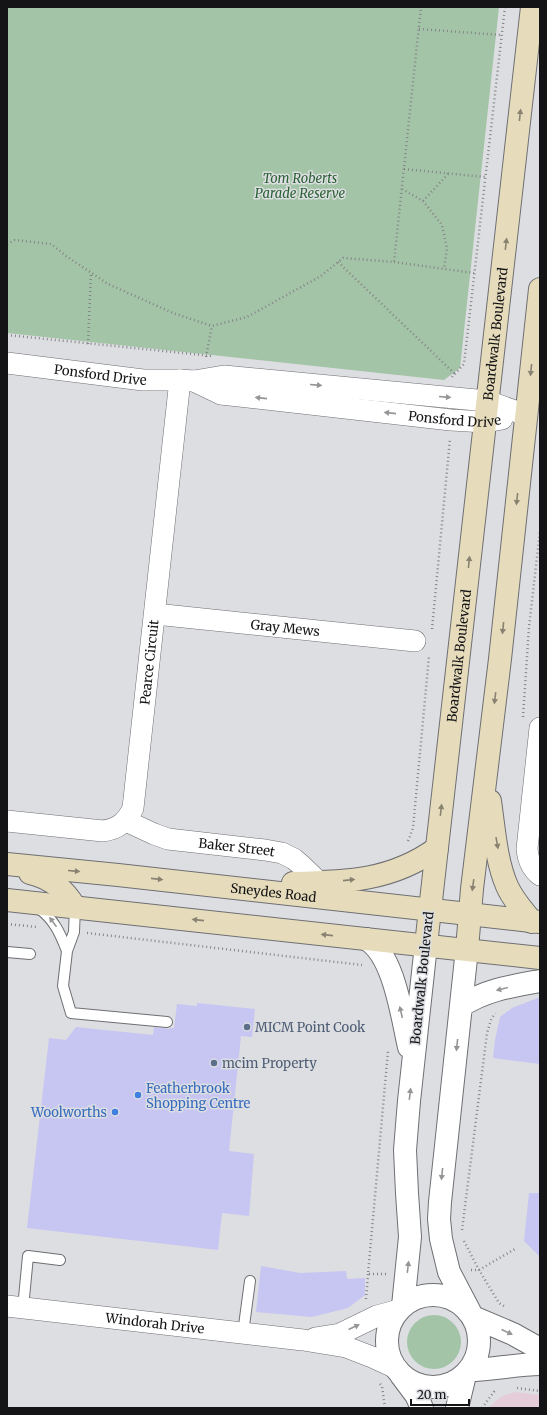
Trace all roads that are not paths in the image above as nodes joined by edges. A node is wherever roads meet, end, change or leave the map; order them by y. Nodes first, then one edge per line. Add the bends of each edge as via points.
1 (532, 7) edge
2 (540, 289) edge
3 (7, 364) edge
4 (187, 380) junction
5 (486, 412) junction
6 (526, 415) junction
7 (155, 614) junction
8 (415, 641) dead end
9 (532, 723) edge
10 (486, 777) junction
11 (126, 820) junction
12 (7, 821) edge
13 (437, 848) junction
14 (7, 864) edge
15 (7, 868) edge
16 (538, 874) edge
17 (319, 882) junction
18 (198, 884) junction
19 (334, 899) junction
20 (17, 901) edge
21 (76, 907) junction
22 (429, 909) junction
23 (470, 914) junction
24 (536, 922) edge
25 (366, 939) junction
26 (426, 945) junction
27 (467, 949) junction
28 (66, 950) junction
29 (7, 952) edge
30 (30, 954) dead end
31 (540, 958) edge
32 (540, 981) edge
33 (461, 1006) junction
34 (167, 1022) dead end
35 (413, 1064) junction
36 (60, 1260) dead end
37 (250, 1281) dead end
38 (15, 1307) edge
39 (400, 1308) junction
40 (471, 1315) junction
41 (244, 1333) junction
42 (303, 1340) junction
43 (540, 1349) edge
44 (540, 1364) edge
45 (398, 1371) junction
46 (467, 1372) junction
47 (422, 1408) edge
48 (457, 1408) edge

5 -> 1 main road, Boardwalk Boulevard
2 -> 6 main road
3 - 4 street, Ponsford Drive via 143,380
4 - 5 street, Ponsford Drive via 221,394
4 - 7 street, Pearce Circuit
5 - 6 street, Ponsford Drive
13 -> 5 main road, Boardwalk Boulevard
6 -> 10 main road
7 - 8 street, Gray Mews
7 - 11 street, Pearce Circuit via 134,808
9 - 16 street via 527,850 529,862
10 -> 23 main road
10 -> 24 main road via 498,852 507,886 514,900
11 - 12 street via 116,828 103,831
11 - 17 street, Baker Street via 168,839 282,854 294,859
17 -> 13 main road via 381,875 409,866
13 - 22 main road, Boardwalk Boulevard
14 -> 18 main road, Sneydes Road
15 - 21 main road via 48,879 65,892
17 - 18 main road
17 - 19 street, Baker Street
18 - 19 main road, Sneydes Road
19 - 22 main road, Sneydes Road
20 - 21 main road
28 -> 20 lane via 53,921 47,915
25 -> 21 main road
21 - 28 lane via 74,932
22 - 23 main road, Sneydes Road
22 - 26 main road, Boardwalk Boulevard
23 - 24 main road, Sneydes Road
23 - 27 main road
25 - 26 main road
35 -> 25 street via 389,970 375,944
26 - 27 main road
26 - 35 street, Boardwalk Boulevard
27 - 31 main road
27 - 33 street
28 - 34 lane via 63,986 71,1013
29 - 30 lane
32 -> 33 street via 484,993
33 -> 40 street via 439,1219 449,1272
39 -> 35 street, Boardwalk Boulevard via 410,1237 405,1150
36 - 38 lane via 28,1256
37 - 41 lane
38 - 41 street, Windorah Drive
39 - 40 street via 415,1298 445,1296 458,1302
42 -> 39 street, Windorah Drive via 340,1334
39 - 45 street via 390,1323 387,1339 389,1354
40 -> 43 street
40 - 46 street via 478,1330 479,1344 476,1358
41 - 42 street, Windorah Drive
42 - 45 street, Windorah Drive via 346,1348 372,1357
44 - 46 street via 509,1365
45 - 46 street via 411,1381 424,1386 439,1387 453,1383
45 - 47 street via 416,1395
46 - 48 street

